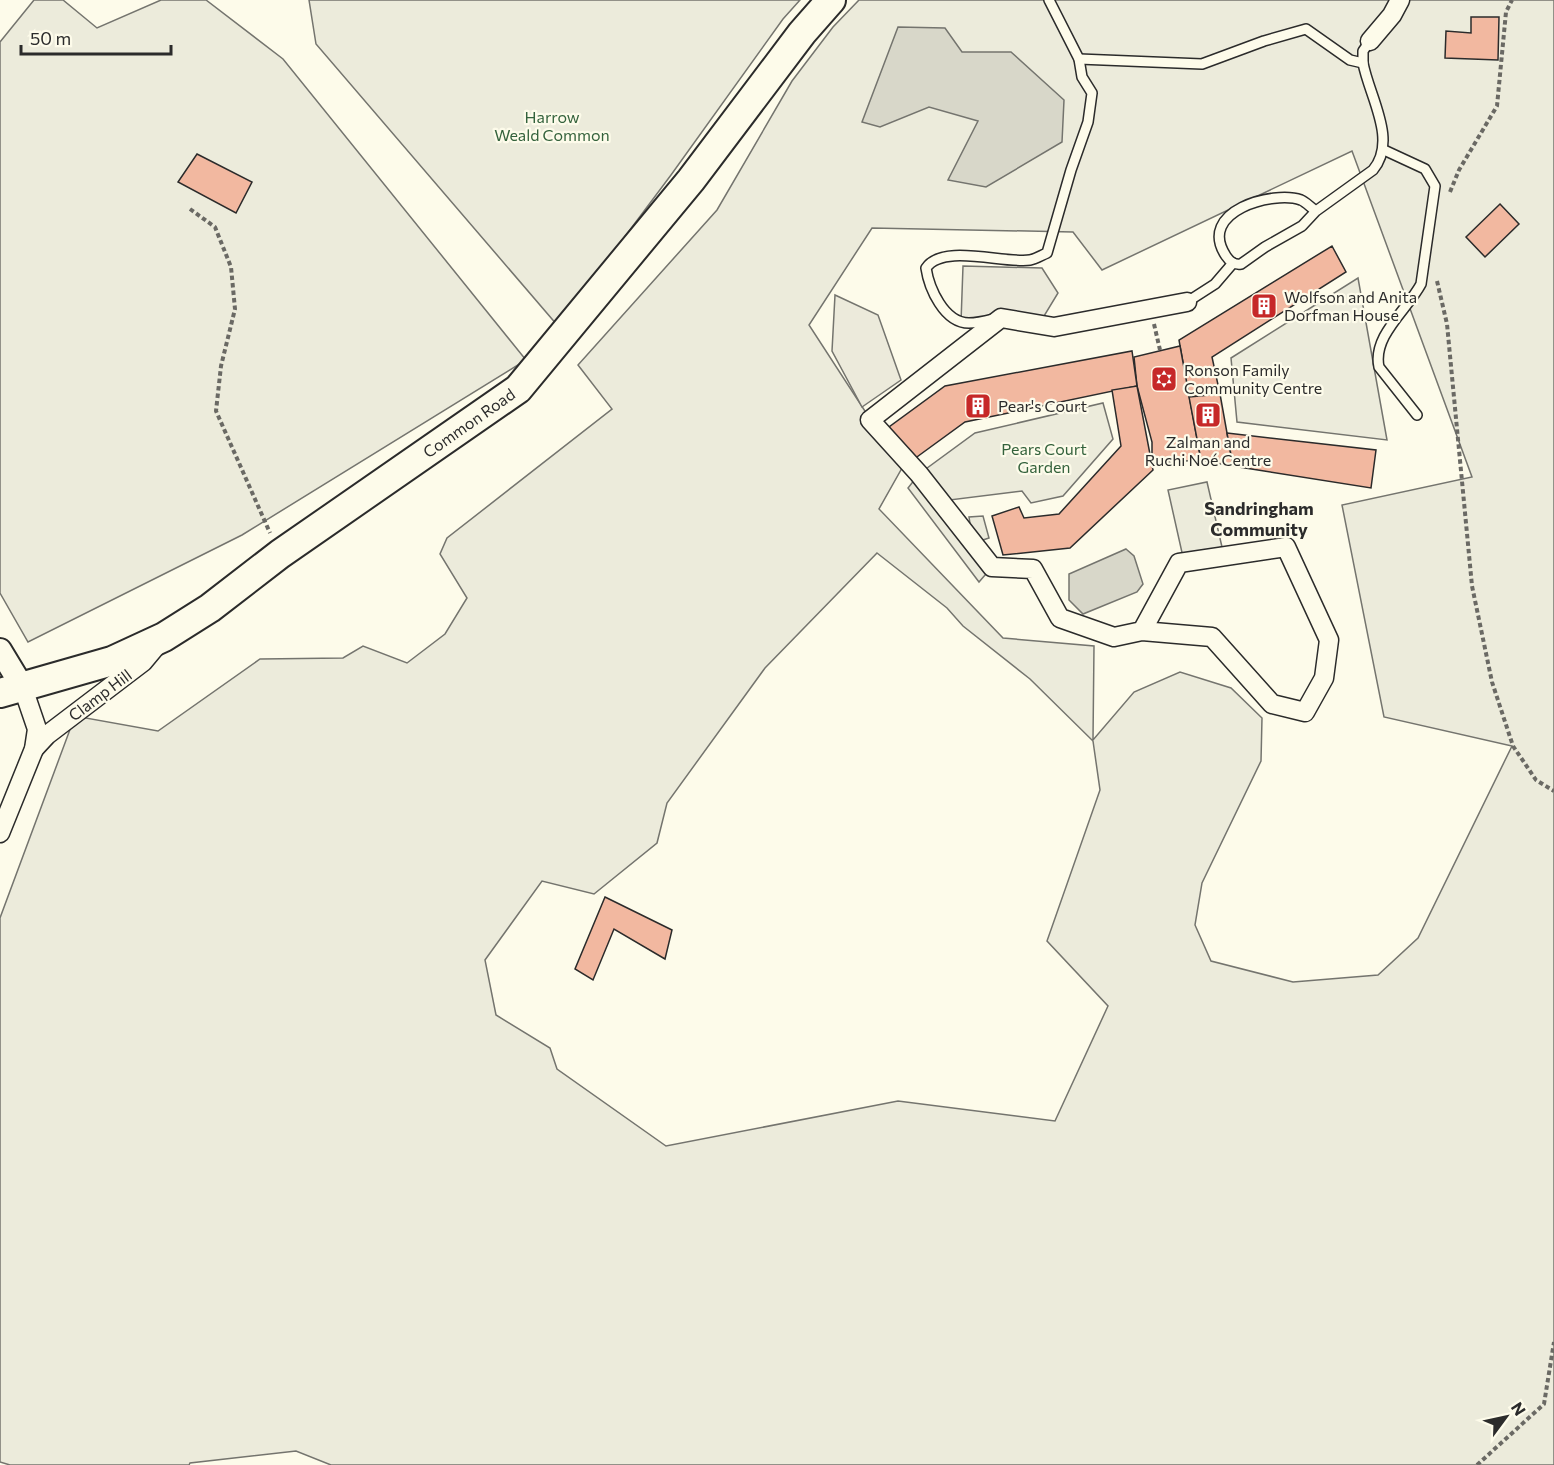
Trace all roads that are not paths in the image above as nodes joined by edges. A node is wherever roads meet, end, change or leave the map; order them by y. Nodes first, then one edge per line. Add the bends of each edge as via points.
1 (831, 0) edge
2 (1049, 0) edge
3 (1400, 0) edge
4 (1370, 41) joint
5 (1079, 59) junction
6 (1363, 63) junction
7 (1384, 150) junction
8 (1316, 211) junction
9 (1233, 263) junction
10 (1186, 302) joint
11 (1001, 318) junction
12 (1417, 415) dead end
13 (1142, 631) junction
14 (164, 637) junction
15 (0, 650) edge
16 (12, 690) edge
17 (34, 749) junction
18 (0, 833) edge

1 - 14 main road, Common Road via 691,180 518,388 280,554 210,609
2 - 5 lane
3 - 4 street
4 - 6 lane via 1363,51
5 - 6 lane via 1202,64 1306,29 1350,60
5 - 11 lane via 1082,77 1092,93 1091,111 1047,253 1030,260 956,256 935,260 926,268 937,297 952,316 968,323
6 - 7 lane via 1384,136
7 - 8 lane via 1373,170
7 - 12 lane via 1425,169 1435,186 1421,284 1392,321 1377,359 1379,368
8 - 9 lane via 1302,226 1241,264
8 - 9 lane via 1300,200 1286,199 1270,200 1232,213 1222,222 1218,236
9 - 10 lane via 1215,284
10 - 11 street via 1054,327
11 - 13 street via 870,420 920,474 992,567 1033,569 1060,618 1114,637
13 - 13 street via 1212,637 1272,704 1305,712 1324,678 1329,640 1286,548 1179,563
14 - 16 main road, Common Road via 112,661
14 - 17 street, Clamp Hill via 143,662 46,735
15 - 16 street
16 - 17 street, Clamp Hill via 38,729
17 - 18 street, Clamp Hill

